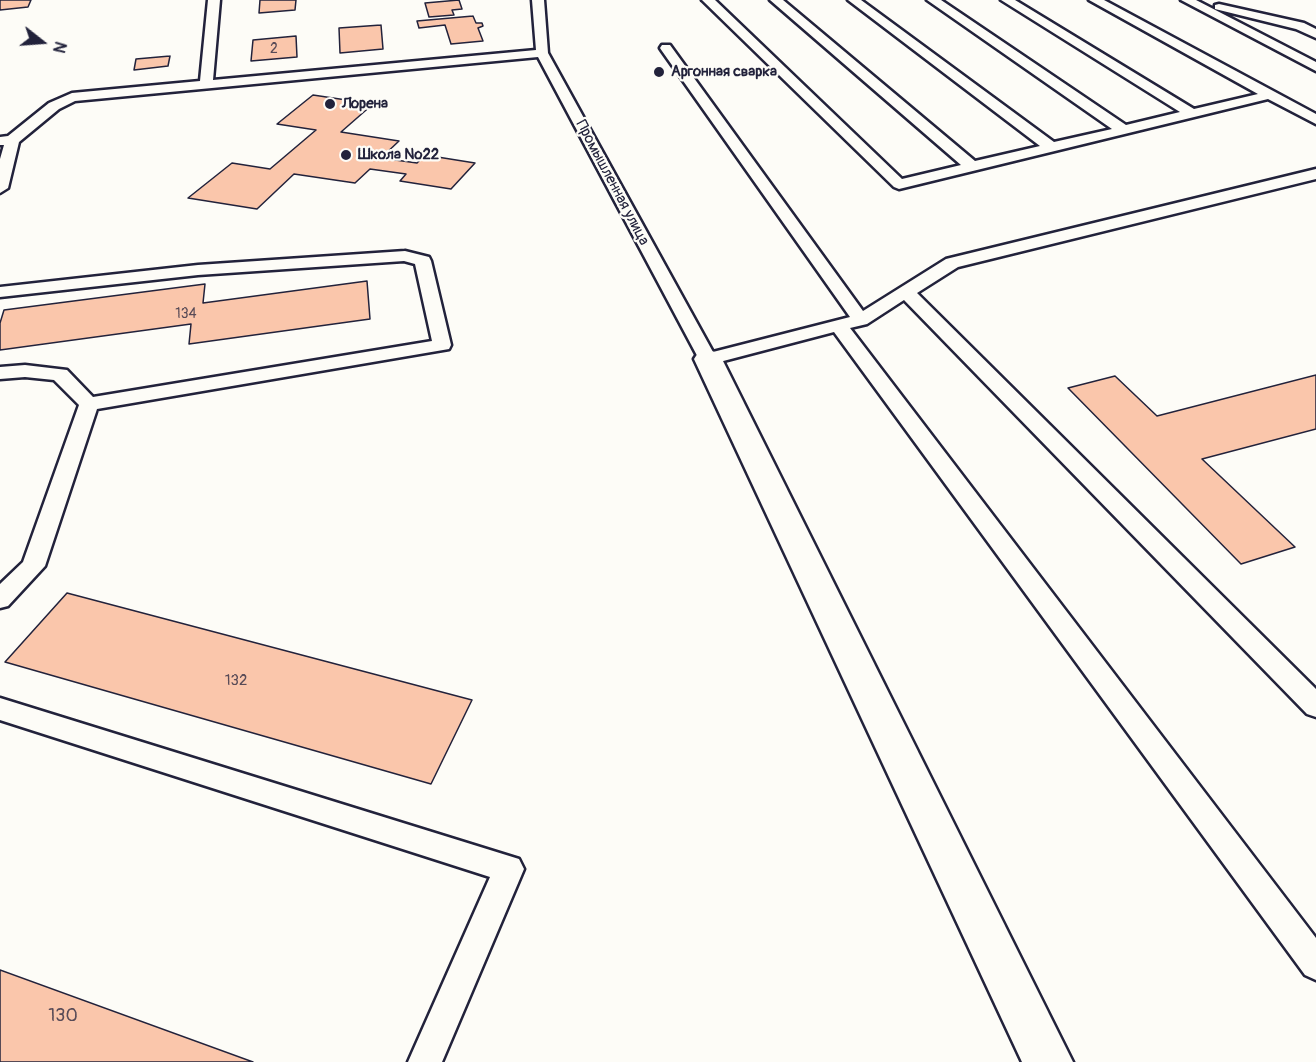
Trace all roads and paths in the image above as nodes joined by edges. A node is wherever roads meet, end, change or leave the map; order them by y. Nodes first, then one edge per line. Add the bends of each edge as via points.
1 (214, 0) edge
2 (538, 0) edge
3 (708, 0) edge
4 (776, 0) edge
5 (854, 0) edge
6 (933, 0) edge
7 (1007, 0) edge
8 (1095, 0) edge
9 (1187, 0) edge
10 (1316, 34) edge
11 (666, 48) dead end
12 (542, 53) junction
13 (1316, 67) edge
14 (206, 84) junction
15 (1270, 95) junction
16 (1191, 113) junction
17 (1316, 120) edge
18 (1122, 129) junction
19 (6, 140) edge
20 (1051, 147) junction
21 (971, 165) junction
22 (1316, 174) edge
23 (0, 189) edge
24 (0, 292) edge
25 (906, 292) junction
26 (850, 323) junction
27 (708, 359) junction
28 (0, 373) edge
29 (89, 404) junction
30 (0, 599) edge
31 (1316, 706) edge
32 (0, 709) edge
33 (1316, 964) edge
34 (425, 1062) edge
35 (1047, 1062) edge

1 - 14 lane
2 - 12 lane, Промышленная улица
3 - 21 lane via 899,184
4 - 21 lane
5 - 20 lane
6 - 18 lane
7 - 16 lane
8 - 15 lane
9 - 10 lane via 1300,26
9 - 13 lane
11 - 26 lane
12 - 14 lane
12 - 27 lane, Промышленная улица
14 - 19 lane via 72,97
15 - 16 lane
15 - 17 lane
16 - 18 lane
18 - 20 lane
19 - 23 lane
20 - 21 lane
22 - 25 lane via 952,263
24 - 29 lane via 198,270 405,256 423,261 442,345
25 - 26 lane
25 - 31 lane
26 - 27 lane
26 - 33 lane
27 - 35 street
28 - 29 lane via 60,374
29 - 30 lane via 33,566
32 - 34 lane via 509,869

